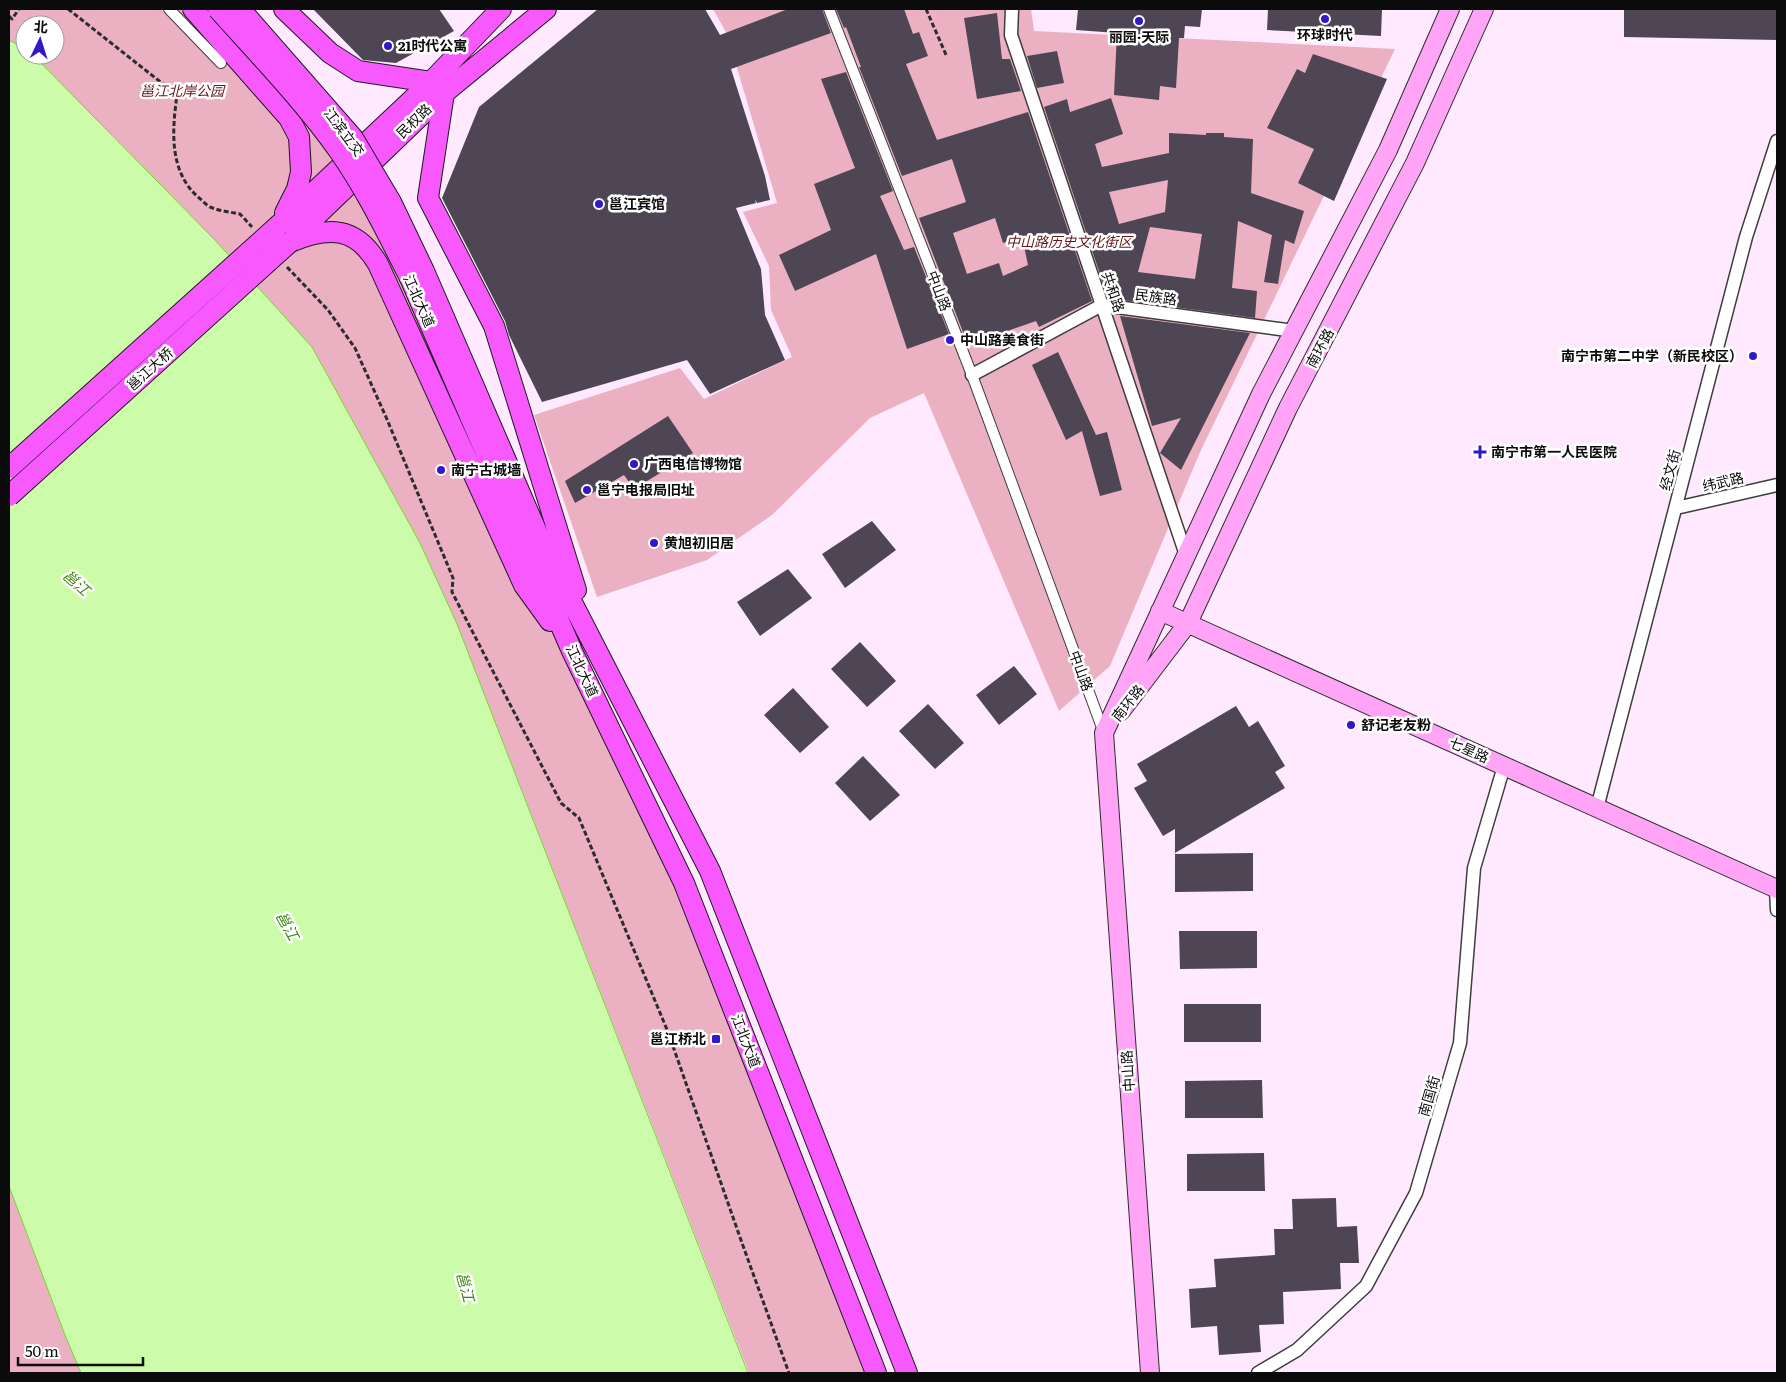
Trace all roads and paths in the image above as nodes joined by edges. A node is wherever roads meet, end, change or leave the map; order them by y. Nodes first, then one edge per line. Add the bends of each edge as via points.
1 (19, 9) edge
2 (68, 9) edge
3 (168, 9) edge
4 (193, 9) edge
5 (218, 9) edge
6 (240, 9) edge
7 (284, 9) edge
8 (502, 9) edge
9 (546, 9) edge
10 (828, 9) edge
11 (926, 9) edge
12 (1012, 9) edge
13 (1450, 9) edge
14 (1484, 9) edge
15 (9, 16) edge
16 (947, 56) dead end
17 (221, 63) dead end
18 (437, 87) junction
19 (1777, 141) edge
20 (252, 227) dead end
21 (285, 234) junction
22 (282, 262) dead end
23 (424, 271) joint
24 (1102, 305) junction
25 (1294, 330) junction
26 (972, 375) junction
27 (9, 468) edge
28 (1777, 485) edge
29 (9, 496) edge
30 (1676, 508) junction
31 (535, 547) junction
32 (1186, 555) junction
33 (1160, 611) junction
34 (1188, 623) junction
35 (590, 637) junction
36 (572, 651) junction
37 (1104, 733) junction
38 (1504, 766) junction
39 (1597, 808) junction
40 (1777, 889) edge
41 (1777, 910) edge
42 (789, 1373) edge
43 (876, 1373) edge
44 (907, 1373) edge
45 (1150, 1373) edge
46 (1258, 1373) edge

1 - 15 path via 12,18
2 - 20 path via 176,95 175,155 181,176 208,206 240,214
3 - 17 street
4 - 21 main road via 289,118 299,138 301,172
5 - 31 main road, 江北大道, bridge via 306,108 340,152 379,218
6 - 23 main road, 江滨立交, bridge via 353,138 391,202
7 - 18 main road via 330,53 358,71
8 - 18 main road, 民权路
9 - 18 main road, 民权路
10 - 26 street, 中山路
11 - 16 path
12 - 24 street, 共和路 via 1010,35
13 - 25 main road, 南环路 via 1388,150
14 - 34 main road, 南环路 via 1415,164 1288,408
18 - 21 main road, 民权路
18 - 35 main road via 428,198 494,326
19 - 30 street, 经文街 via 1746,237
21 - 27 main road, 邕江大桥, bridge
21 - 29 main road, 邕江大桥, bridge
21 - 36 main road via 348,234 370,250 524,585
22 - 42 path via 328,310 355,348 452,578 452,592 561,803 579,818 668,1032
23 - 31 main road, 江北大道
24 - 25 street, 民族路
24 - 26 street
24 - 32 street, 共和路
25 - 32 main road, 南环路
26 - 37 street, 中山路
28 - 30 street, 纬武路
30 - 39 street, 经文街
31 - 35 main road, 江北大道
31 - 36 main road, 江北大道
32 - 33 main road, 南环路
33 - 34 main road, 七星路
33 - 37 main road, 南环路
34 - 37 main road, 南环路
34 - 38 main road, 七星路
35 - 44 main road, 江北大道 via 710,870
36 - 43 main road, 江北大道 via 684,883
37 - 45 main road, 中山路
38 - 39 main road, 七星路
38 - 46 street, 南国街 via 1474,868 1460,1043 1416,1193 1366,1286 1298,1350
39 - 40 main road, 七星路
40 - 41 street

